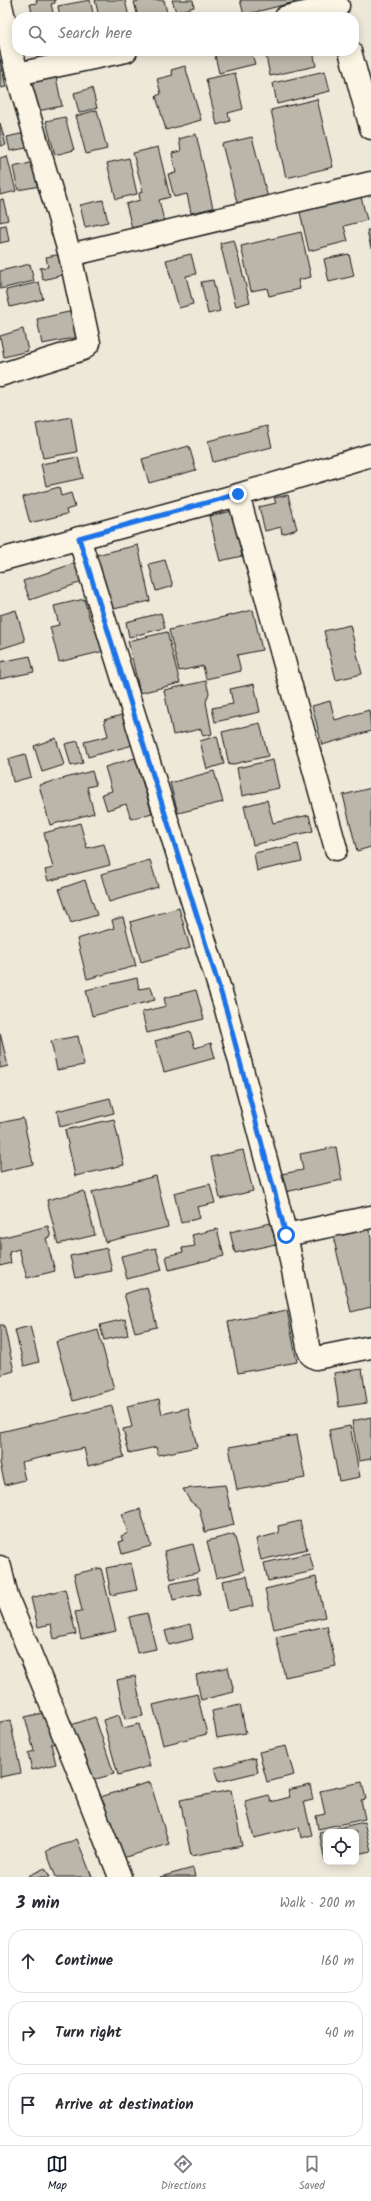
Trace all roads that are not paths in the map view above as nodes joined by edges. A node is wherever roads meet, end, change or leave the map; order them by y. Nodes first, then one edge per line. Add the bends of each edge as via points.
1 (0, 1) edge
2 (338, 8) edge
3 (315, 12) edge
4 (12, 53) edge
5 (13, 56) edge
6 (102, 56) edge
7 (351, 56) edge
8 (17, 74) junction
9 (371, 128) edge
10 (371, 184) edge
11 (70, 255) junction
12 (0, 375) edge
13 (371, 455) edge
14 (238, 494) junction
15 (79, 538) junction
16 (0, 560) edge
17 (336, 849) dead end
18 (371, 1217) edge
19 (286, 1235) junction
20 (371, 1348) edge
21 (0, 1567) edge
22 (120, 1877) edge

1 - 4 street
2 - 3 street
5 - 8 street
6 - 8 street
7 - 9 street
8 - 11 street
10 - 11 street
11 - 12 street via 89,343 83,349
13 - 14 street
14 - 15 street
14 - 17 street
15 - 16 street
15 - 19 street via 226,1009
18 - 19 street
19 - 20 street via 311,1355 316,1358
21 - 22 street via 7,1597

